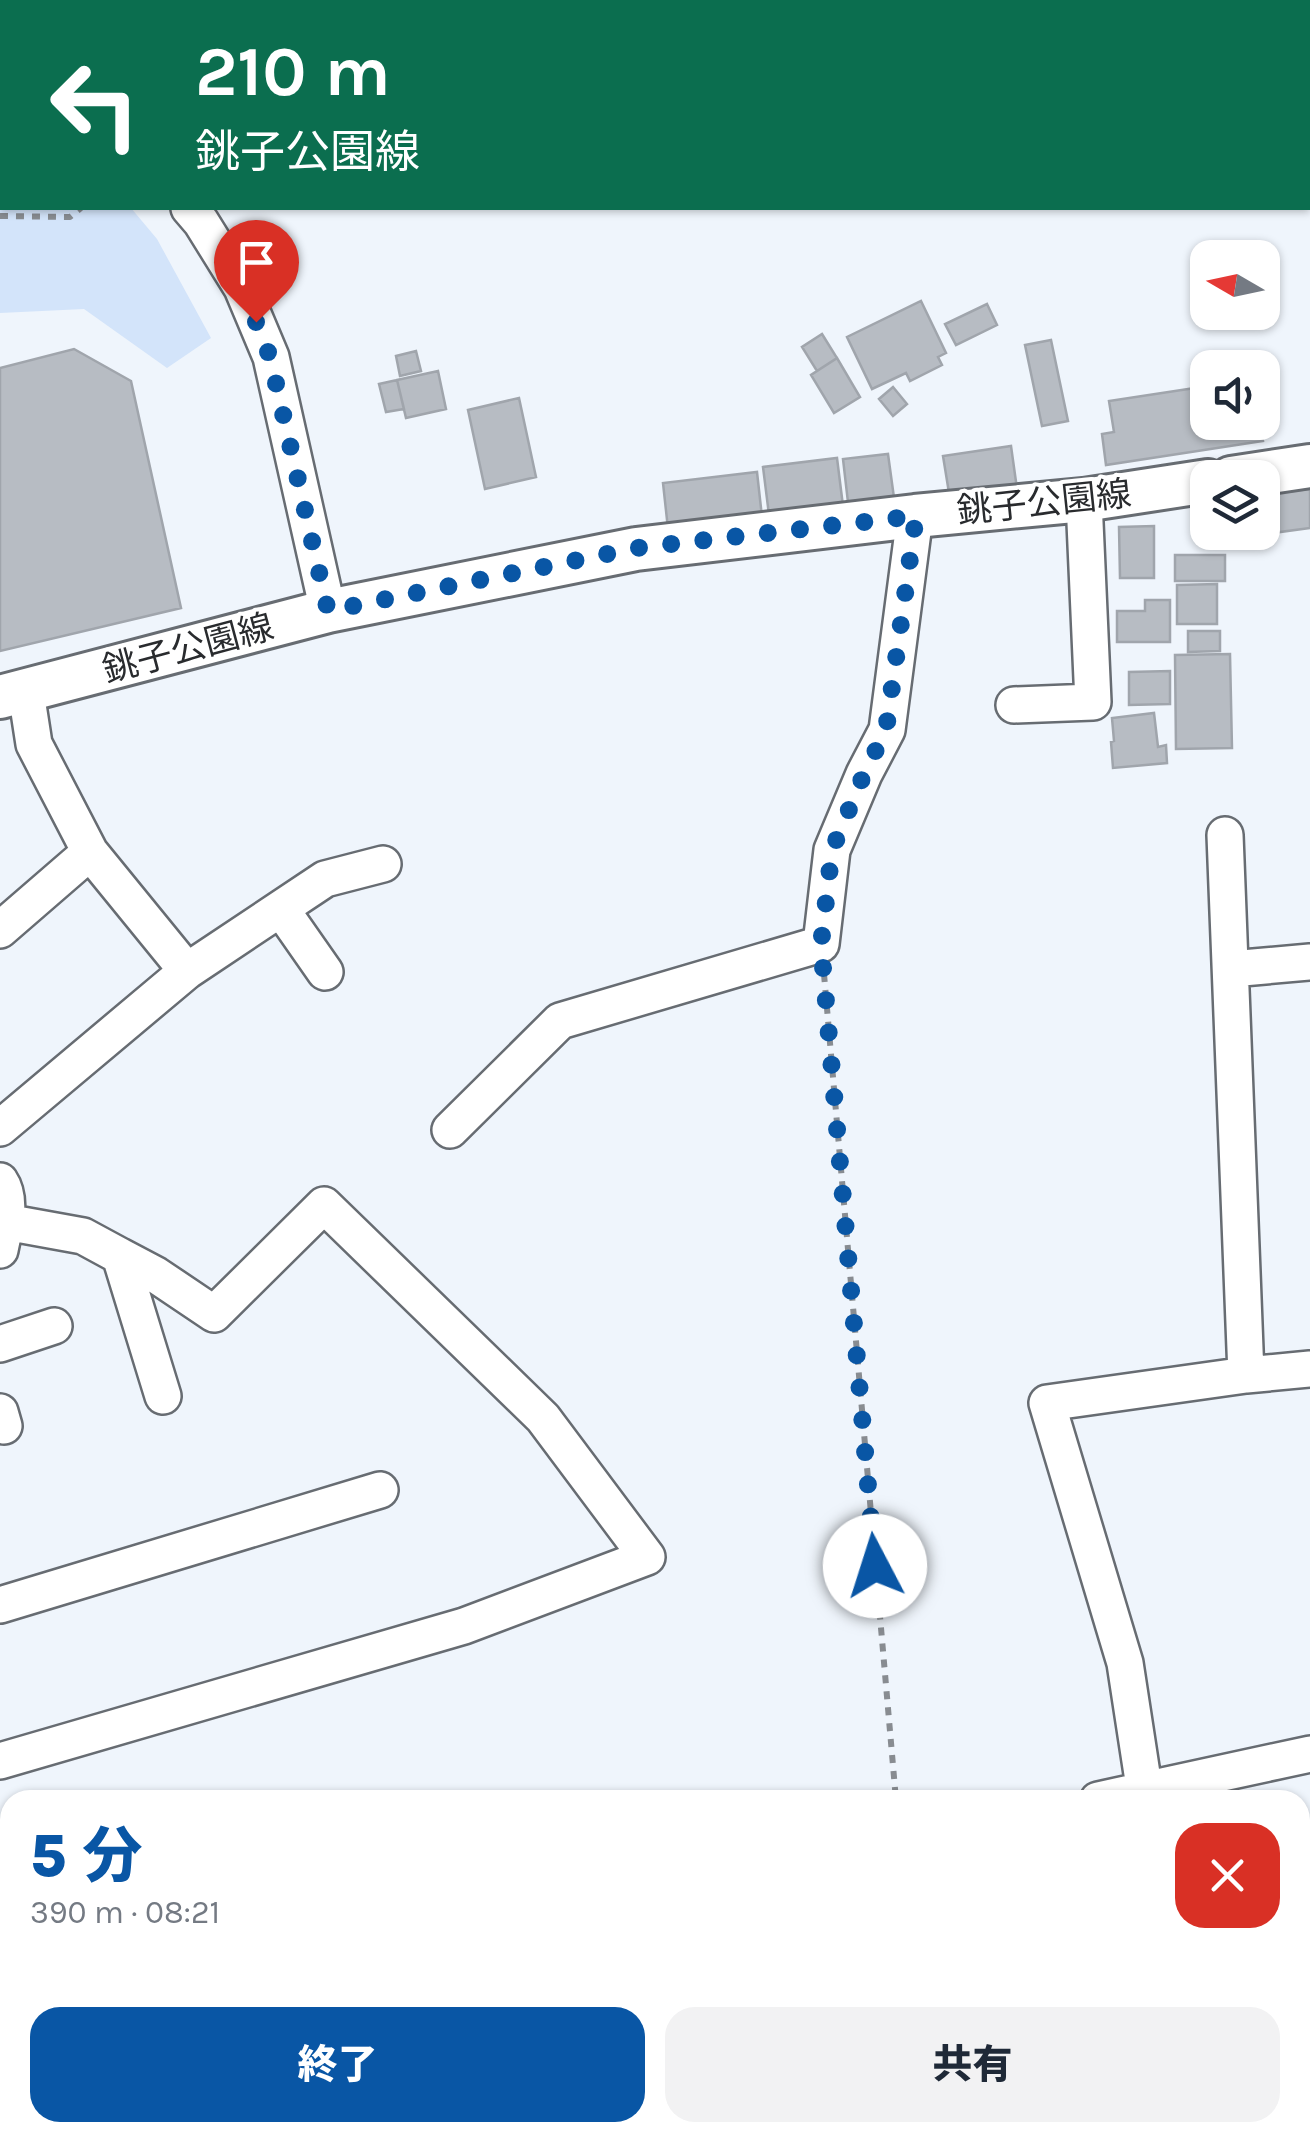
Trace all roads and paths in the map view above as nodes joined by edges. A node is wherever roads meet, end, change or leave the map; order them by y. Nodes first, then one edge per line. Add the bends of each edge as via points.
1 (79, 210) edge
2 (191, 210) edge
3 (0, 216) edge
4 (1310, 466) edge
5 (1280, 471) edge
6 (1190, 484) edge
7 (1084, 500) junction
8 (916, 516) junction
9 (328, 611) junction
10 (13, 694) edge
11 (1014, 705) dead end
12 (1225, 835) dead end
13 (90, 852) junction
14 (383, 864) dead end
15 (281, 908) junction
16 (0, 930) edge
17 (821, 944) junction
18 (1310, 962) edge
19 (1230, 970) junction
20 (186, 971) junction
21 (324, 972) dead end
22 (0, 1128) edge
23 (450, 1130) dead end
24 (0, 1181) edge
25 (2, 1230) edge
26 (120, 1256) junction
27 (54, 1326) dead end
28 (0, 1344) edge
29 (1310, 1369) edge
30 (1246, 1375) junction
31 (162, 1396) dead end
32 (380, 1490) dead end
33 (0, 1605) edge
34 (1310, 1754) edge
35 (0, 1761) edge
36 (895, 1790) edge
37 (1144, 1790) edge
38 (1165, 1790) edge

1 - 3 path via 70,217
2 - 9 street via 242,288 270,357
4 - 5 main road
6 - 7 main road, 銚子公園線
7 - 8 main road, 銚子公園線
7 - 11 street via 1093,702
8 - 9 main road, 銚子公園線 via 636,548
8 - 17 street via 886,730 832,850
9 - 10 main road, 銚子公園線
10 - 13 street
12 - 19 street
13 - 16 street
13 - 20 street
14 - 15 street via 325,879
15 - 20 street
15 - 21 street
17 - 23 street via 560,1022
17 - 36 path
18 - 19 street
19 - 30 street
20 - 22 street
24 - 25 street via 6,1190
25 - 26 street via 83,1236
26 - 31 street
26 - 35 street via 214,1314 324,1205 542,1418 647,1557 464,1626
27 - 28 street
29 - 30 street
30 - 37 street via 1048,1404 1125,1663
32 - 33 street
34 - 38 street

